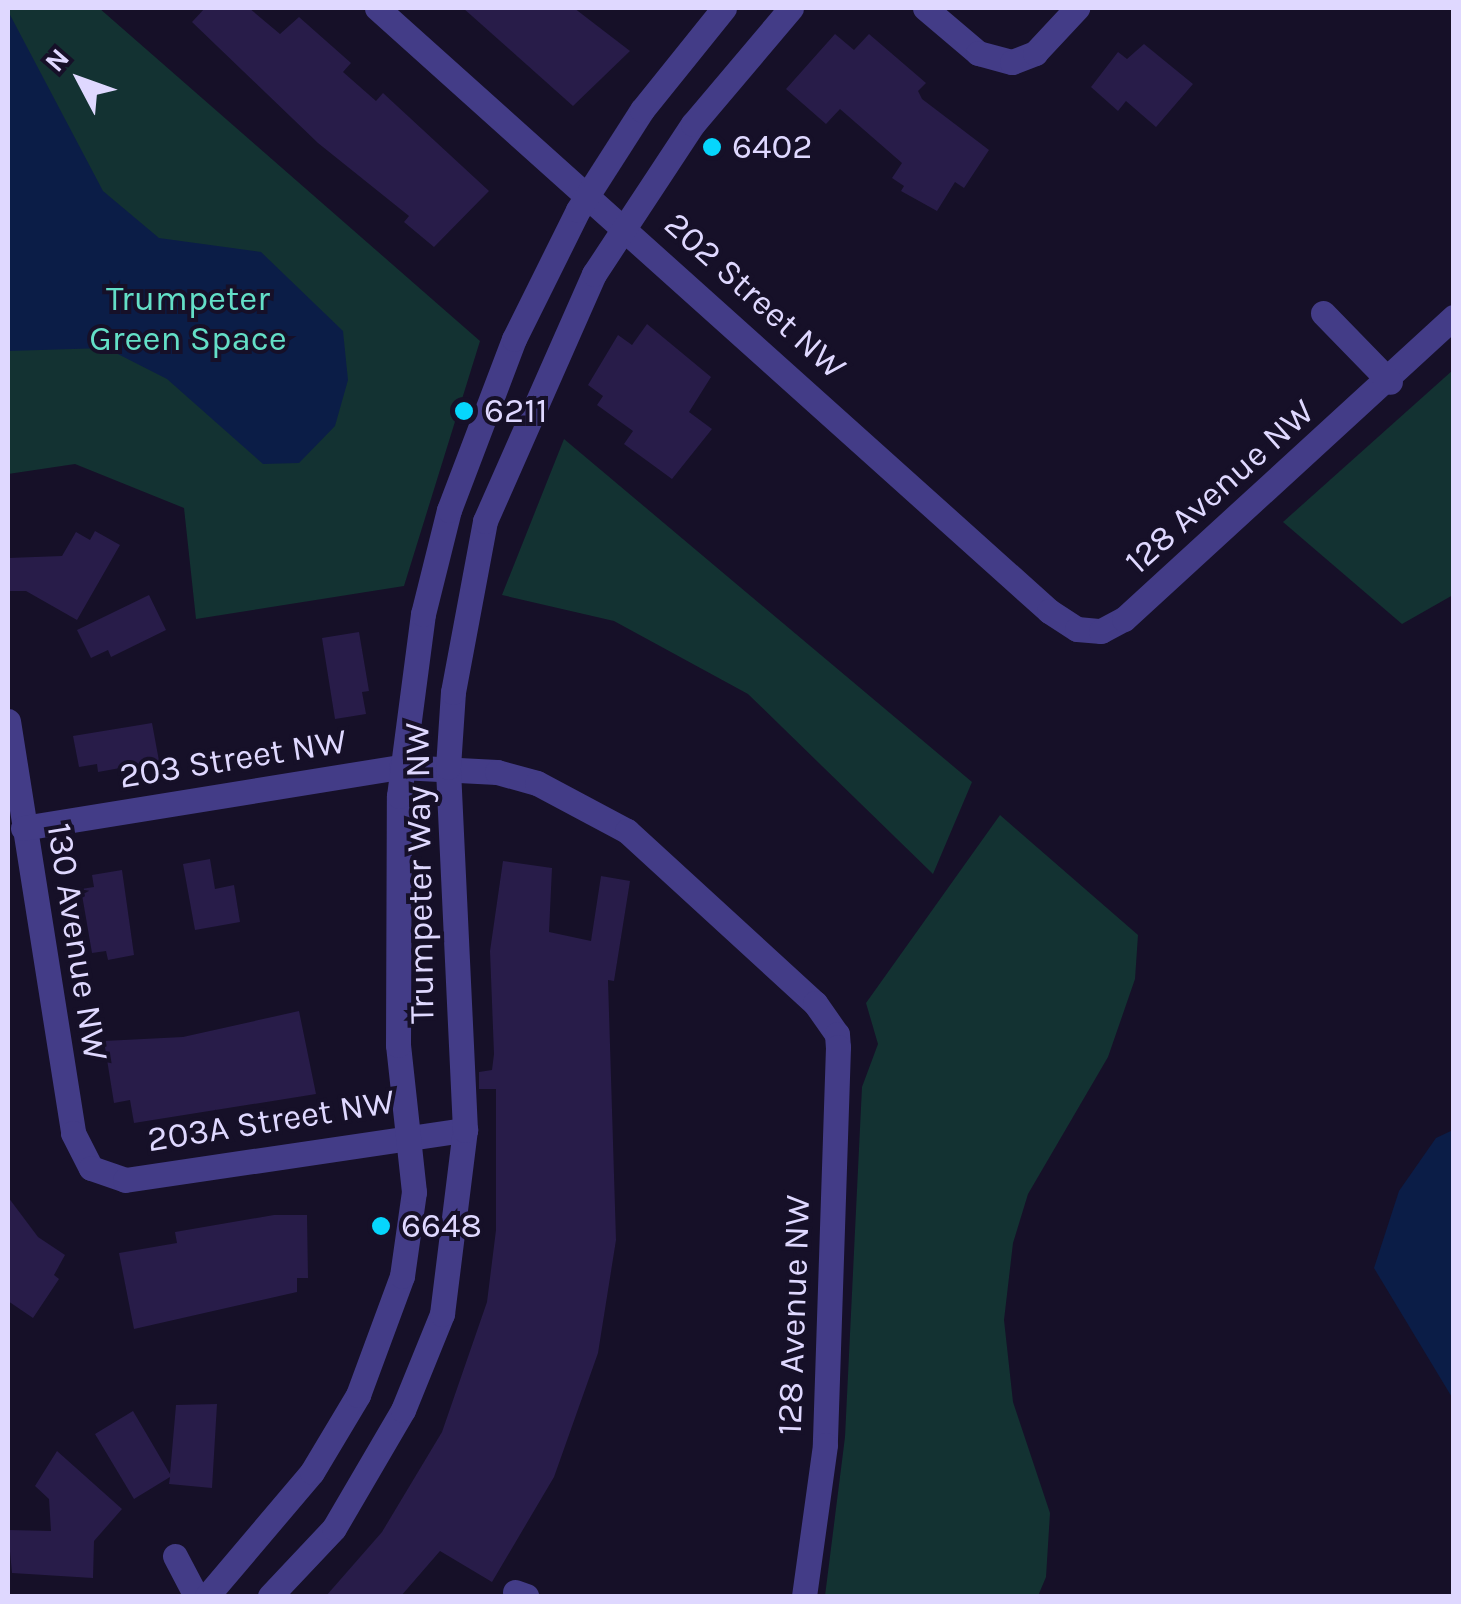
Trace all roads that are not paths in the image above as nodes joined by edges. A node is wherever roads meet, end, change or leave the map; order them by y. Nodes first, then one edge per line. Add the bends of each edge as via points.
1 (377, 8) edge
2 (724, 8) edge
3 (791, 8) edge
4 (925, 8) edge
5 (1076, 8) edge
6 (588, 193) junction
7 (624, 225) junction
8 (1323, 313) dead end
9 (1454, 317) edge
10 (1390, 382) junction
11 (1088, 631) joint
12 (8, 722) edge
13 (448, 767) junction
14 (401, 768) junction
15 (23, 828) junction
16 (837, 1034) joint
17 (465, 1130) junction
18 (408, 1134) junction
19 (90, 1168) joint
20 (175, 1556) dead end
21 (196, 1596) edge
22 (208, 1596) edge
23 (270, 1596) edge
24 (804, 1596) edge

1 - 6 street, 202 Street NW
2 - 6 street, Trumpeter Way NW via 642,110
3 - 7 street, Trumpeter Way NW via 693,124
4 - 5 street via 978,52 1012,62 1035,54
6 - 7 street, 202 Street NW
6 - 14 street, Trumpeter Way NW via 514,339 449,510 423,614
7 - 11 street, 202 Street NW via 1050,611
7 - 13 street, Trumpeter Way NW via 560,345 485,520 453,692
8 - 10 street
9 - 10 street, 128 Avenue NW
10 - 11 street, 128 Avenue NW via 1124,619
12 - 15 street, 130 Avenue NW
13 - 14 street, 203 Street NW
13 - 16 street, 203 Street NW via 537,782 627,832 815,1003
13 - 17 street, Trumpeter Way NW via 450,917
14 - 15 street, 203 Street NW
14 - 18 street, Trumpeter Way NW via 398,1045
15 - 19 street, 130 Avenue NW via 72,1133
16 - 24 street, 128 Avenue NW via 825,1445
17 - 18 street, 203A Street NW
17 - 23 street, Trumpeter Way NW via 442,1314 403,1410 334,1528
18 - 19 street, 203A Street NW via 125,1180
18 - 22 street, Trumpeter Way NW via 414,1192 402,1276 358,1395 312,1472
20 - 21 street

